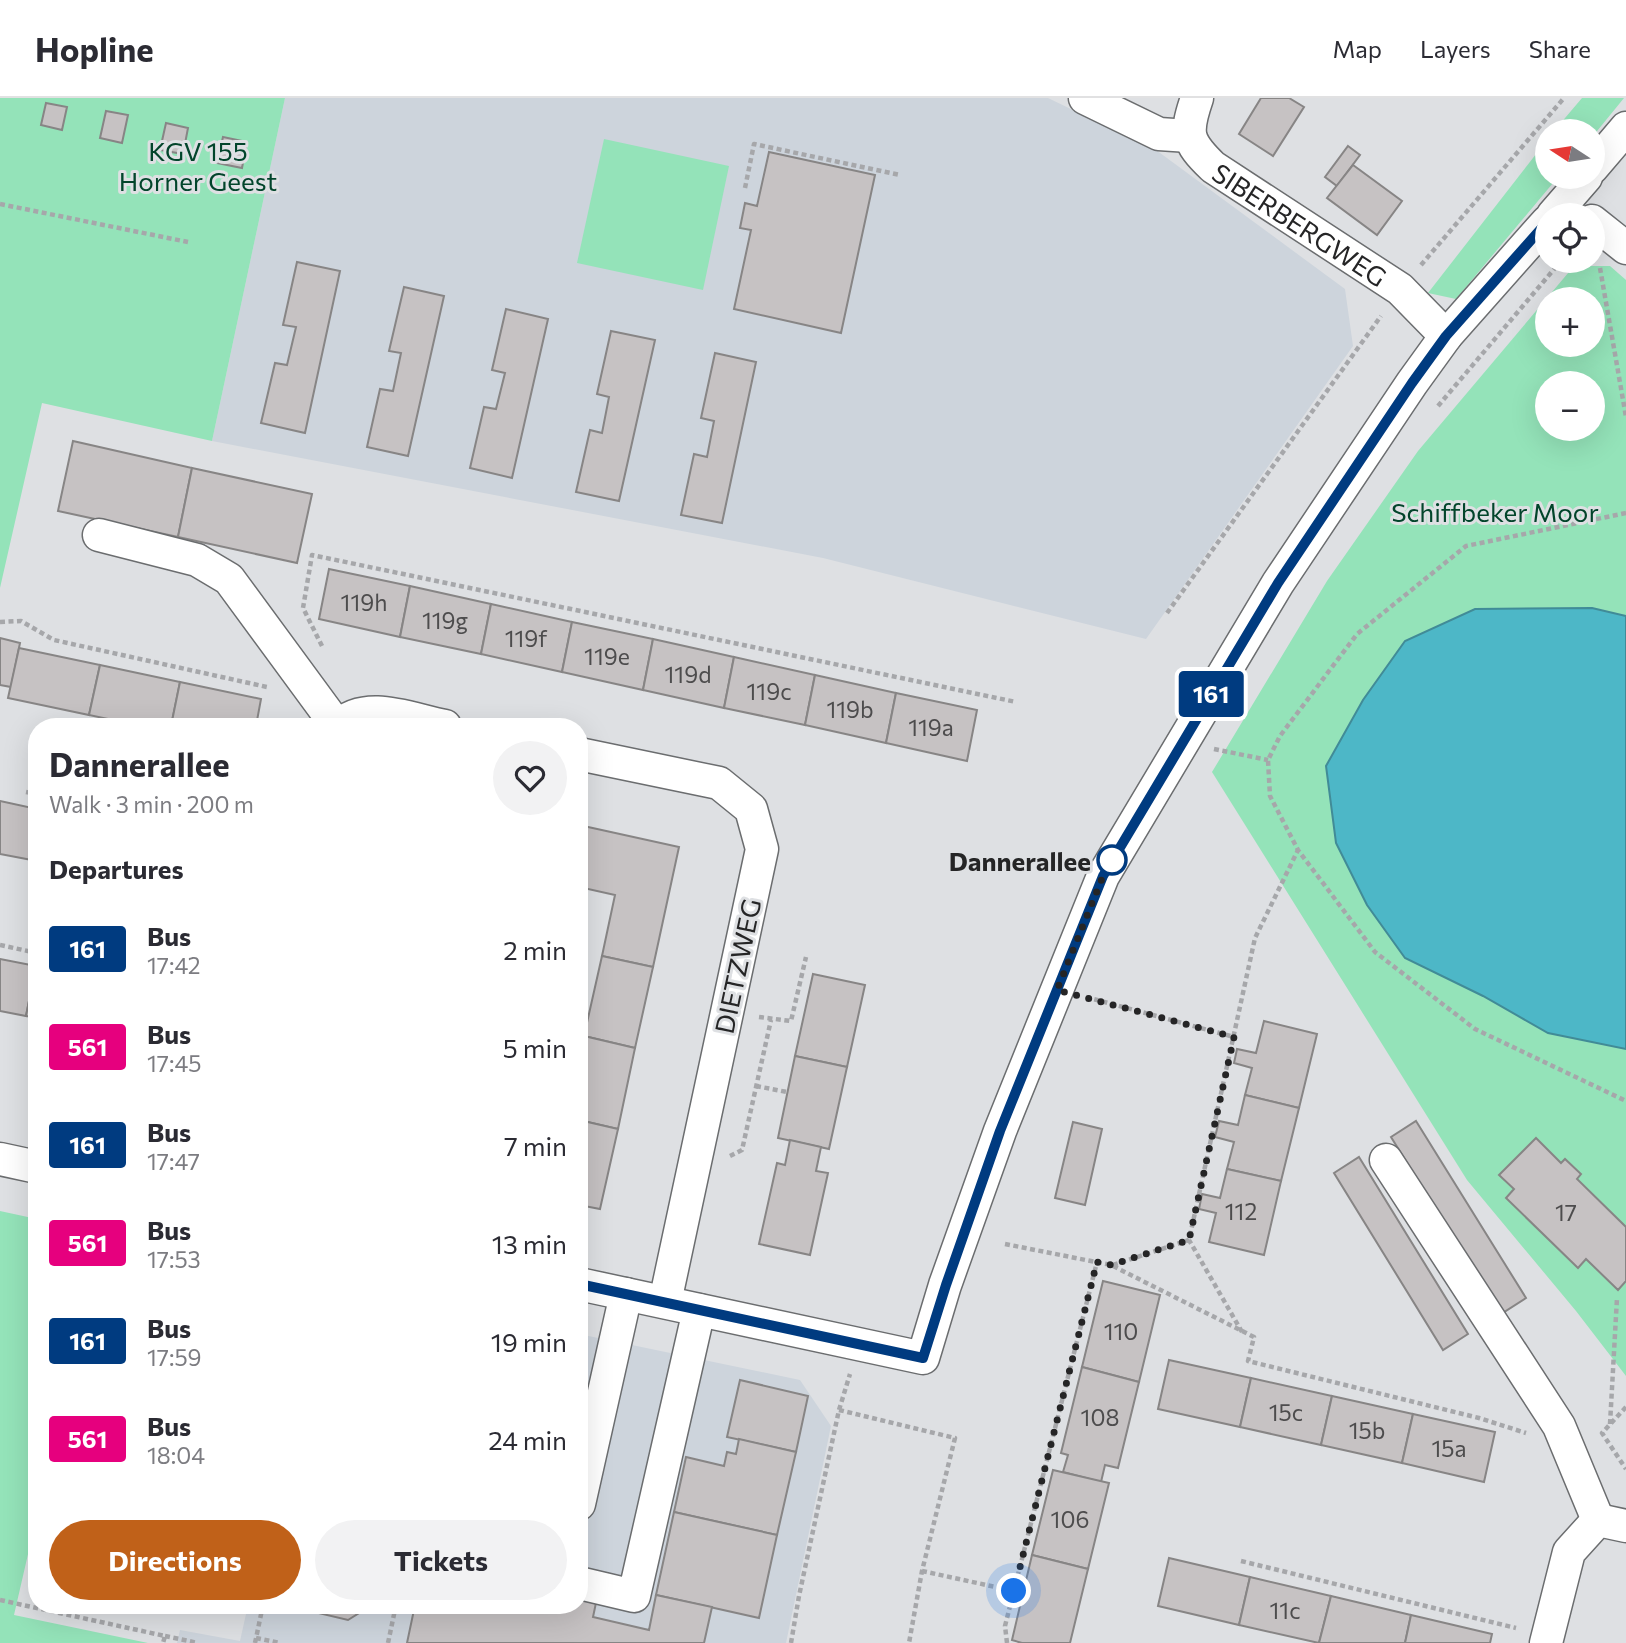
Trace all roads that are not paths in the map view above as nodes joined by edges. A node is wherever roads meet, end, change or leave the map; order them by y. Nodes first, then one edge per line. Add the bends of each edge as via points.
1 (1085, 98) edge
2 (1197, 98) edge
3 (1626, 128) edge
4 (1189, 136) junction
5 (1605, 153) edge
6 (1605, 232) edge
7 (1626, 248) edge
8 (1535, 249) edge
9 (1446, 336) junction
10 (99, 535) dead end
11 (332, 718) edge
12 (351, 718) edge
13 (406, 718) edge
14 (588, 756) edge
15 (0, 1159) edge
16 (1386, 1160) dead end
17 (28, 1165) edge
18 (588, 1286) edge
19 (626, 1294) junction
20 (665, 1302) junction
21 (699, 1310) junction
22 (588, 1464) edge
23 (1612, 1523) edge
24 (588, 1585) edge
25 (1546, 1639) edge

1 - 4 street via 1159,134
2 - 4 street
3 - 5 street
4 - 9 street, SIBERBERGWEG via 1213,167 1400,289
6 - 7 street
8 - 9 street
9 - 21 street via 1278,583 1103,876 1071,993 1000,1131 923,1358
10 - 11 street via 197,560 229,579
12 - 13 street via 372,711
14 - 20 street, DIETZWEG via 719,783 751,809 762,849
15 - 17 street
16 - 23 street via 1559,1426 1574,1462
18 - 19 street
19 - 20 street
19 - 22 street
20 - 21 street
21 - 24 street via 634,1596
23 - 25 street via 1569,1552

